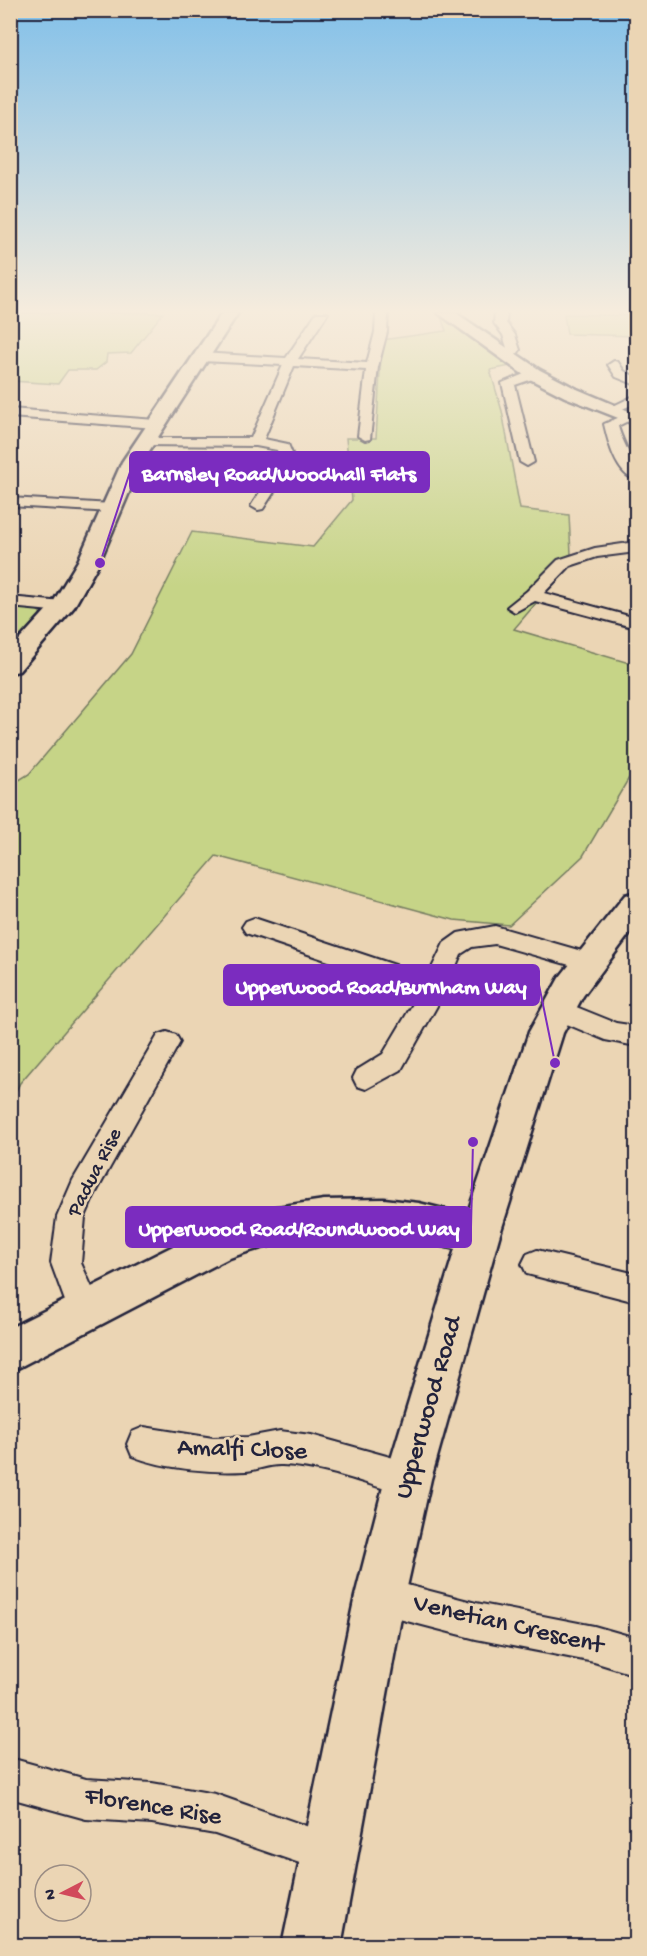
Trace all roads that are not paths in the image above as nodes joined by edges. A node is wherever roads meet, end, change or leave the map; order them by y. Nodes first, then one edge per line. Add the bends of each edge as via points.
1 (169, 404) edge
2 (272, 404) edge
3 (368, 404) edge
4 (513, 404) edge
5 (598, 404) edge
6 (624, 404) edge
7 (611, 410) junction
8 (10, 412) edge
9 (633, 419) edge
10 (156, 424) junction
11 (365, 436) dead end
12 (144, 442) junction
13 (256, 442) junction
14 (527, 462) dead end
15 (636, 476) edge
16 (10, 502) edge
17 (258, 506) dead end
18 (112, 508) junction
19 (636, 547) edge
20 (533, 595) junction
21 (10, 602) edge
22 (62, 607) junction
23 (515, 607) dead end
24 (636, 623) edge
25 (10, 666) edge
26 (636, 903) edge
27 (254, 927) dead end
28 (591, 962) junction
29 (435, 988) junction
30 (559, 1010) junction
31 (636, 1036) edge
32 (167, 1042) dead end
33 (366, 1078) dead end
34 (479, 1237) junction
35 (537, 1264) dead end
36 (636, 1288) edge
37 (87, 1310) junction
38 (10, 1351) edge
39 (144, 1444) dead end
40 (408, 1479) junction
41 (380, 1596) junction
42 (636, 1657) edge
43 (10, 1778) edge
44 (329, 1853) junction
45 (311, 1946) edge

1 - 10 street
2 - 13 street
3 - 11 street
4 - 14 street
5 - 7 street
6 - 7 street
7 - 9 street
8 - 10 street
9 - 15 street via 610,424 615,442
10 - 12 street
12 - 13 street
12 - 18 street
13 - 17 street via 283,447 286,456
16 - 18 street
18 - 22 street via 89,561
19 - 20 street via 595,553 564,563
20 - 23 street
20 - 24 street
21 - 22 street
22 - 25 street
26 - 28 street, Upperwood Road
27 - 29 street
28 - 29 street via 514,939 480,936 466,939 452,949
28 - 30 street, Upperwood Road
29 - 33 street via 392,1062
30 - 31 street via 615,1034
30 - 34 street, Upperwood Road via 546,1032 530,1077
32 - 37 street, Padua Rise via 82,1189 70,1217 66,1263
34 - 37 street via 419,1221 384,1217 296,1221 257,1229 213,1246
34 - 40 street, Upperwood Road
35 - 36 street
37 - 38 street
39 - 40 street, Amalfi Close via 213,1455 280,1448 311,1452
40 - 41 street, Upperwood Road
41 - 42 street, Venetian Crescent
41 - 44 street, Upperwood Road
43 - 44 street, Florence Rise via 86,1799 152,1803 215,1814
44 - 45 street, Upperwood Road

